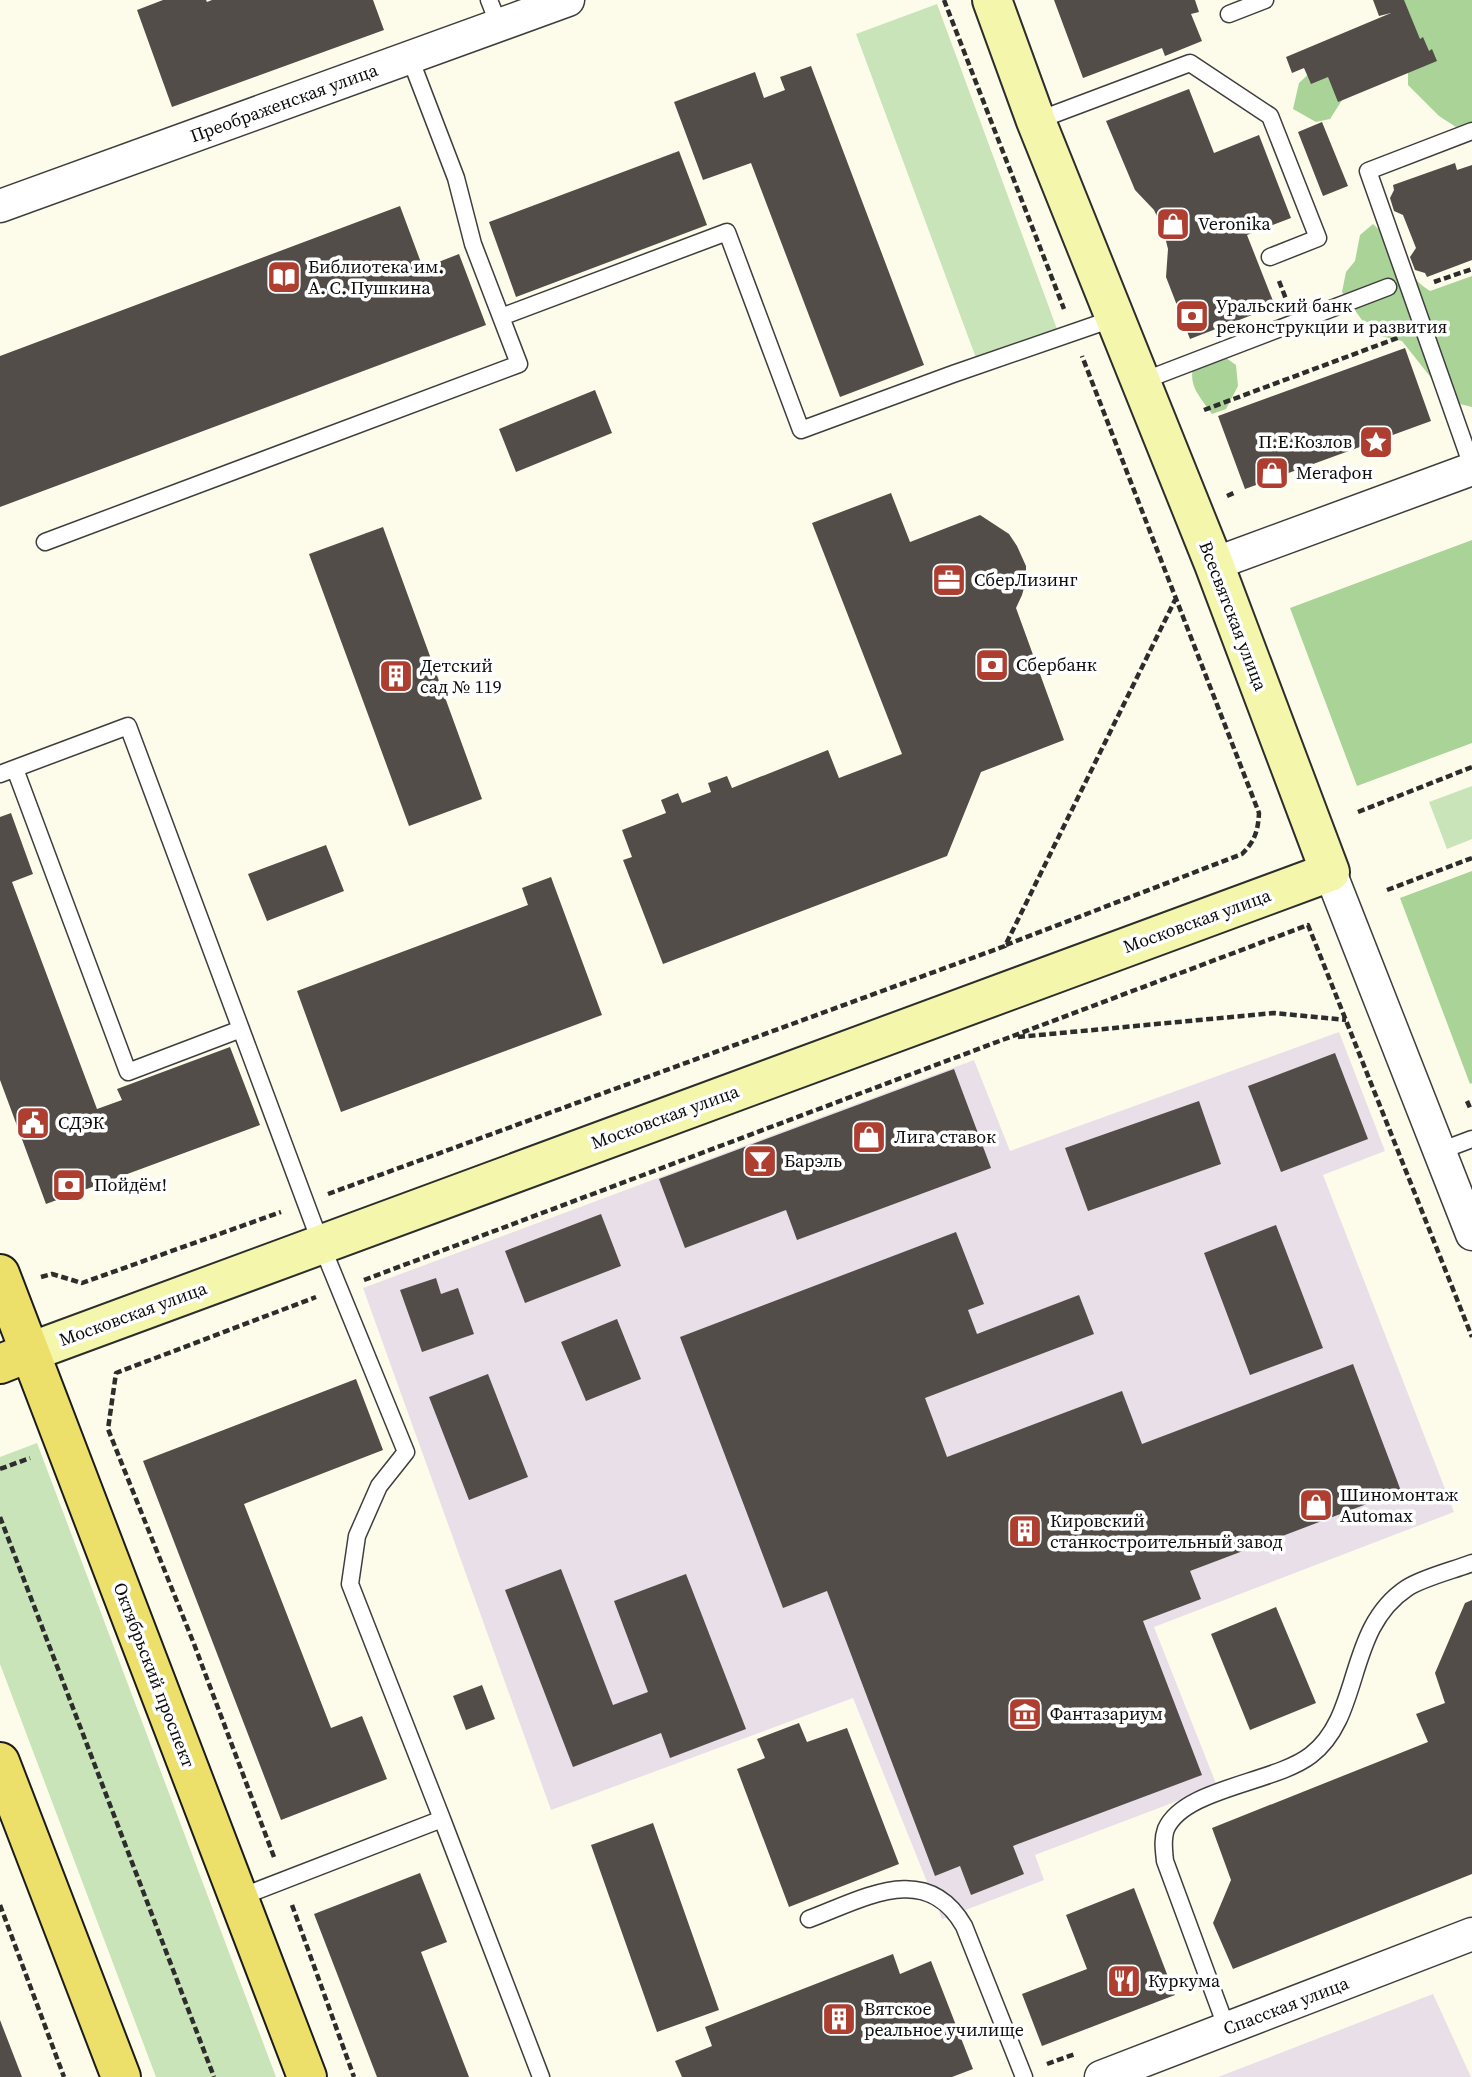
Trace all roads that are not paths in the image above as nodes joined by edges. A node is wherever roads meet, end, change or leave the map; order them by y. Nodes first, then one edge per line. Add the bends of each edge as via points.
1 (568, 0) edge
2 (992, 0) edge
3 (1265, 0) edge
4 (494, 13) edge
5 (1229, 14) dead end
6 (410, 58) junction
7 (1036, 121) junction
8 (1472, 131) edge
9 (0, 206) edge
10 (1270, 257) dead end
11 (1388, 287) dead end
12 (501, 317) junction
13 (1115, 318) junction
14 (1140, 382) junction
15 (1472, 467) edge
16 (45, 542) dead end
17 (1214, 564) junction
18 (7, 771) edge
19 (1330, 872) junction
20 (241, 1029) junction
21 (1472, 1139) edge
22 (1440, 1151) junction
23 (1472, 1234) edge
24 (321, 1244) junction
25 (15, 1278) edge
26 (15, 1358) edge
27 (1472, 1563) edge
28 (0, 1762) edge
29 (442, 1819) junction
30 (238, 1898) junction
31 (809, 1919) dead end
32 (1472, 1934) edge
33 (1227, 2029) junction
34 (121, 2077) edge
35 (307, 2077) edge
36 (541, 2077) edge
37 (1024, 2077) edge
38 (1101, 2077) edge

1 - 4 street, Преображенская улица
2 - 7 main road, Всесвятская улица
3 - 5 lane
4 - 6 street, Преображенская улица
6 - 9 street, Преображенская улица
6 - 12 lane via 456,178
7 - 10 lane via 1190,63 1270,116 1318,238
7 - 13 main road, Всесвятская улица
8 - 15 lane via 1368,171
11 - 14 lane
12 - 13 lane via 727,232 801,430
12 - 16 lane via 519,365
13 - 14 main road, Всесвятская улица
14 - 17 main road, Всесвятская улица
15 - 17 street
17 - 19 main road, Всесвятская улица
18 - 20 lane via 128,1072
18 - 20 lane via 128,726
19 - 22 street, Всесвятская улица
19 - 24 main road, Московская улица
20 - 24 lane
21 - 22 lane
22 - 23 street, Всесвятская улица
24 - 26 main road, Московская улица
24 - 29 lane via 407,1452 379,1486 357,1536 350,1584
25 - 26 main road, Октябрьский проспект
26 - 30 main road, Октябрьский проспект
27 - 33 lane via 1409,1586 1374,1621 1336,1726 1324,1743 1292,1766 1192,1803 1166,1829 1165,1861
28 - 34 main road
29 - 30 lane
29 - 36 lane
30 - 35 main road, Октябрьский проспект
31 - 37 lane via 901,1888 941,1899 964,1926
32 - 33 street, Спасская улица
33 - 38 street, Спасская улица

